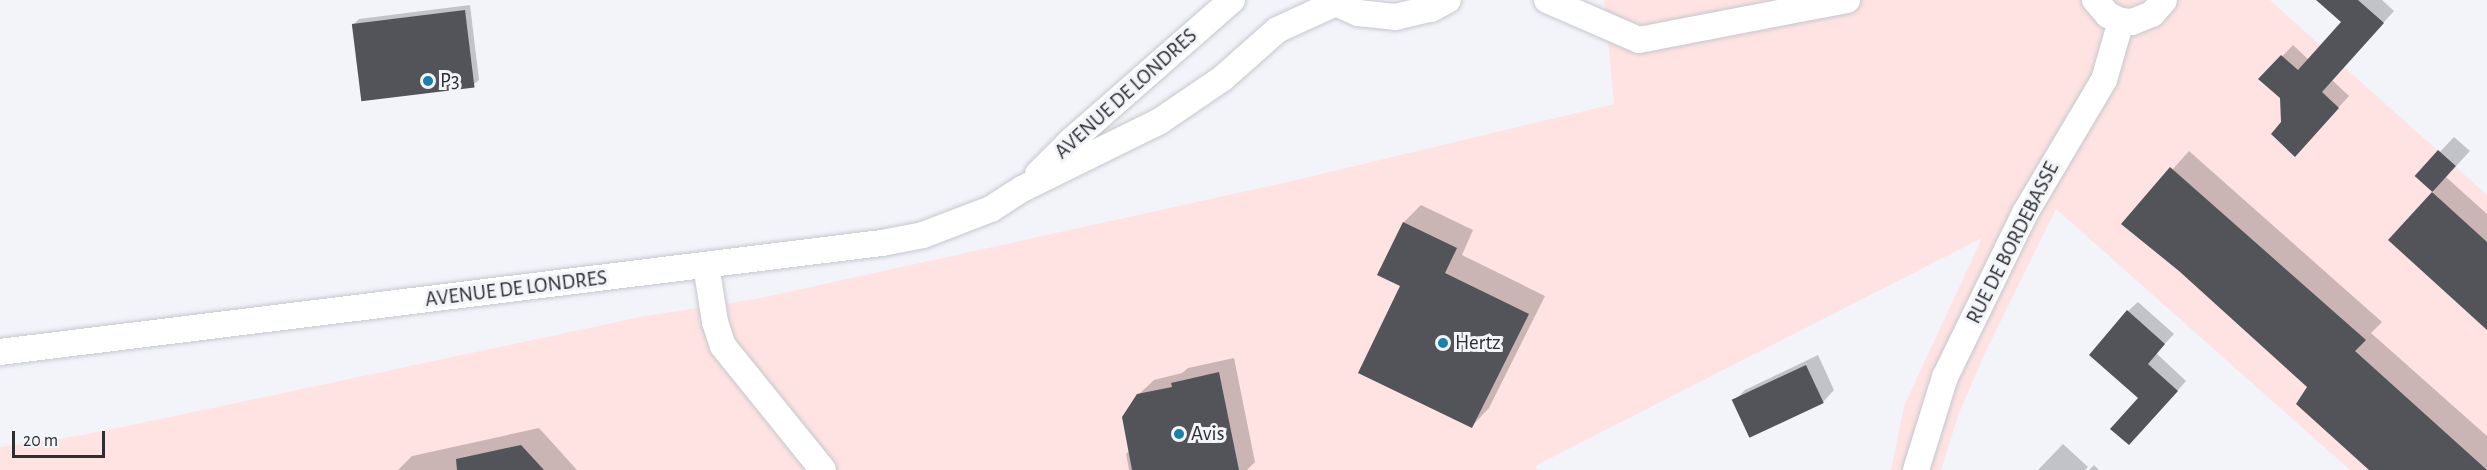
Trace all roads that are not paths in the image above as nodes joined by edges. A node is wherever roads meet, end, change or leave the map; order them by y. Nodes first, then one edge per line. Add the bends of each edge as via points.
1 (1232, 0) edge
2 (1448, 0) edge
3 (1546, 0) edge
4 (1847, 0) edge
5 (2096, 0) edge
6 (2164, 0) edge
7 (1333, 2) edge
8 (2121, 21) junction
9 (1023, 189) junction
10 (706, 265) junction
11 (0, 352) edge
12 (822, 470) edge
13 (1916, 470) edge

1 - 9 street, AVENUE DE LONDRES via 1071,141
2 - 7 street via 1431,9 1395,17 1358,13
3 - 4 street via 1638,40
5 - 8 street via 2108,15
6 - 8 street via 2143,20
7 - 9 street, AVENUE DE LONDRES via 1277,30 1223,78 1160,120
8 - 13 street, RUE DE BORDEBASSE via 2104,80 2025,213 1945,377
9 - 10 street, AVENUE DE LONDRES via 991,209 923,235
10 - 11 street, AVENUE DE LONDRES
10 - 12 street via 723,346

